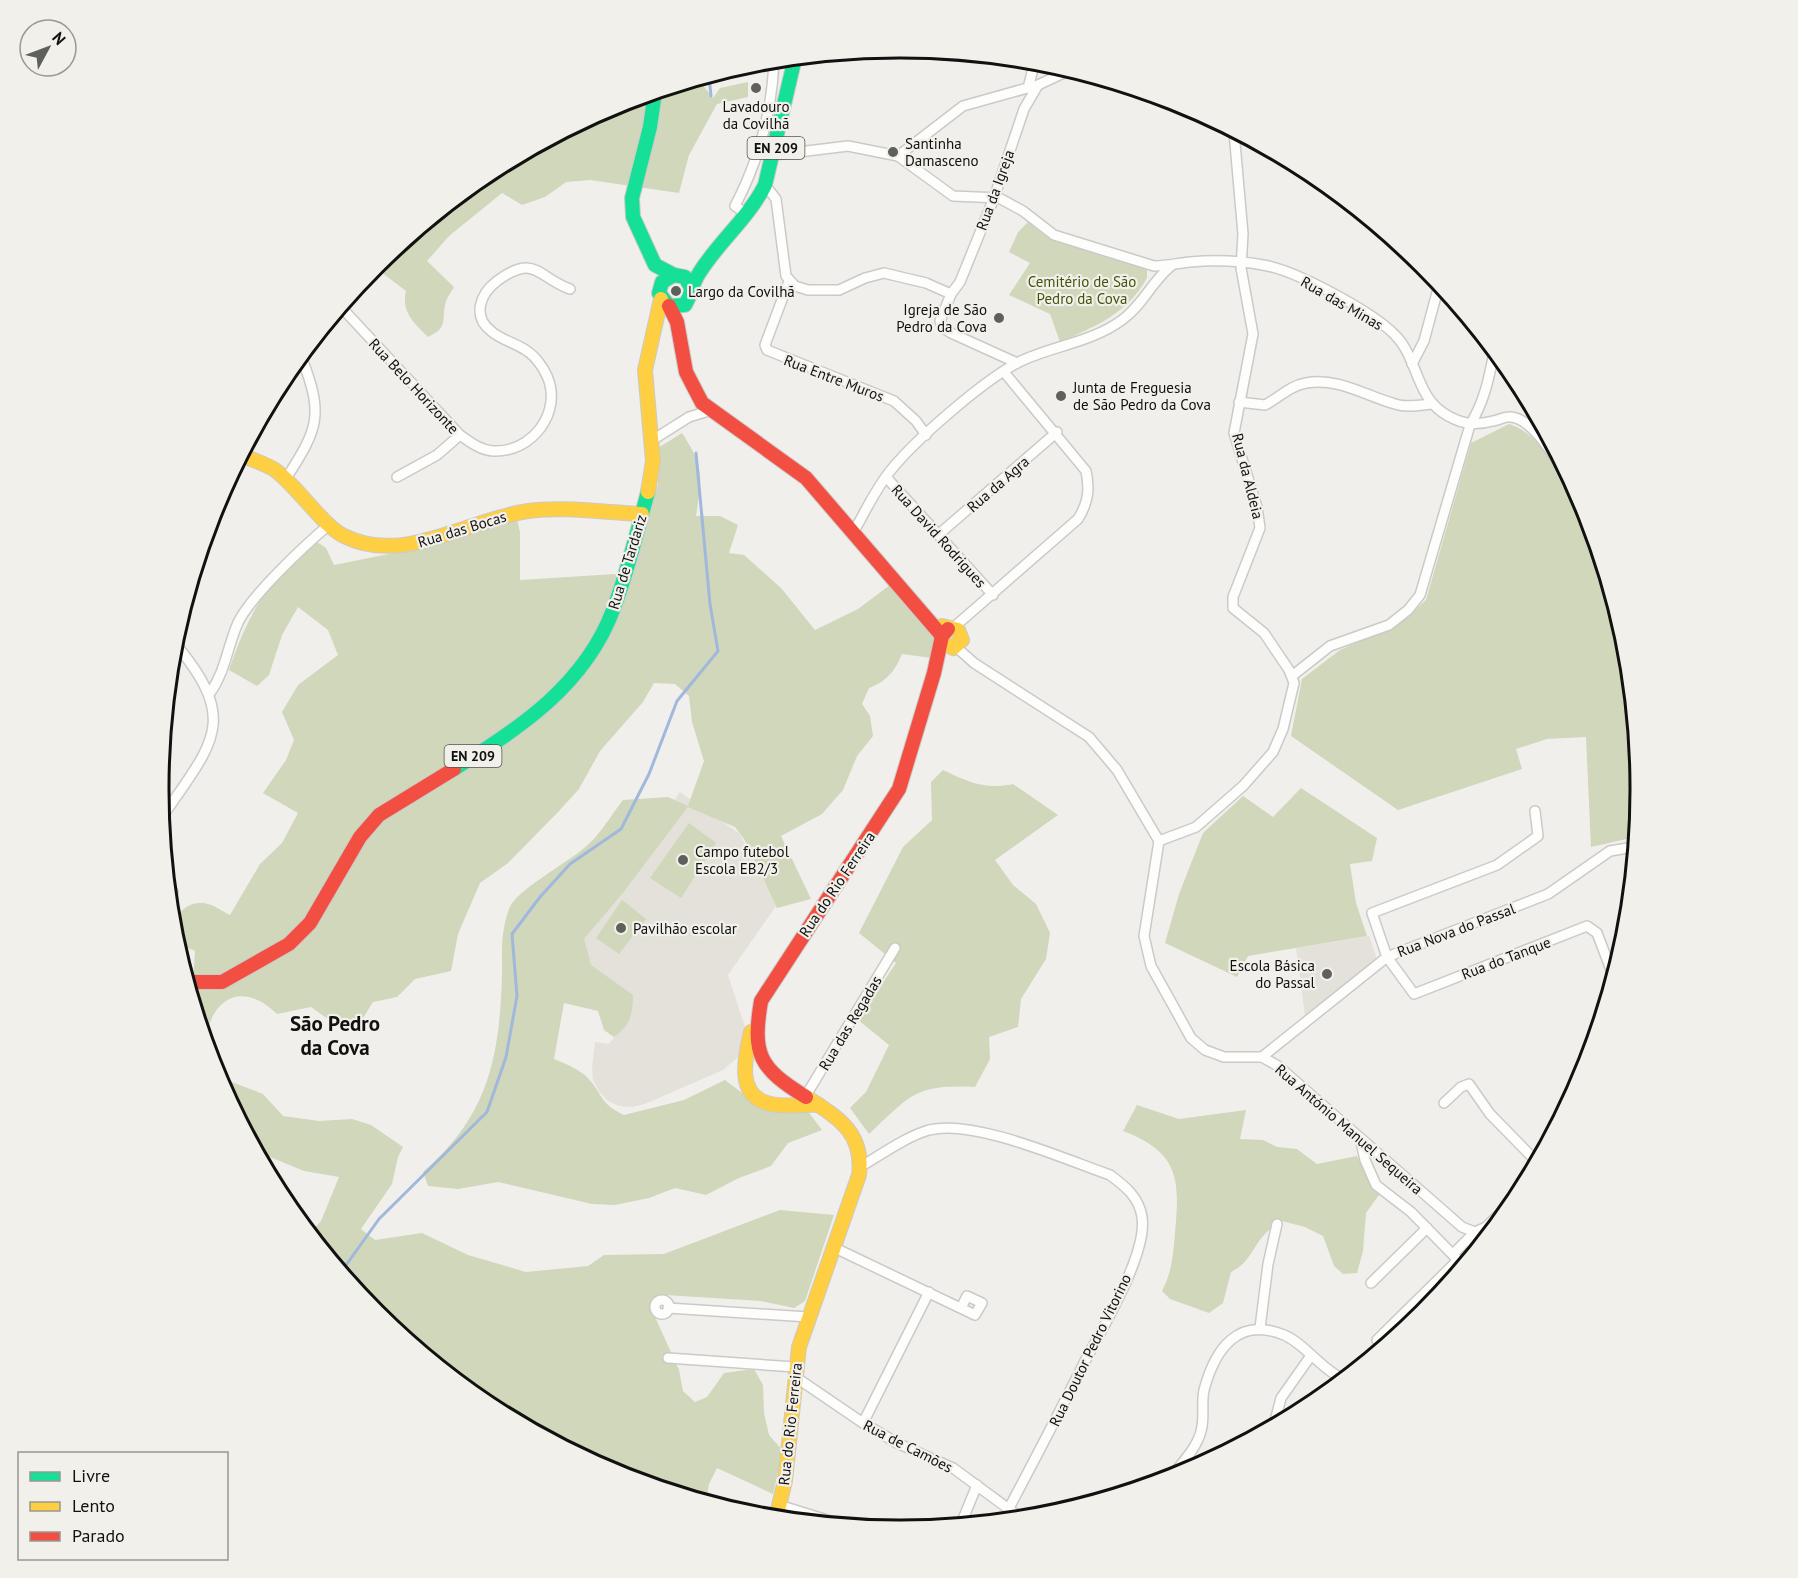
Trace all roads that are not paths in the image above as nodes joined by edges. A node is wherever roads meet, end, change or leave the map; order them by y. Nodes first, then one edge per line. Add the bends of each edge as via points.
1 (793, 67) edge
2 (773, 70) edge
3 (1032, 71) edge
4 (1058, 76) edge
5 (1038, 85) junction
6 (1028, 88) junction
7 (654, 101) edge
8 (1235, 141) edge
9 (774, 155) junction
10 (898, 156) junction
11 (765, 185) junction
12 (994, 198) junction
13 (747, 214) junction
14 (647, 253) junction
15 (1240, 263) junction
16 (705, 264) junction
17 (1171, 266) junction
18 (677, 275) junction
19 (789, 281) junction
20 (570, 289) dead end
21 (692, 291) junction
22 (951, 294) junction
23 (1436, 294) edge
24 (663, 298) junction
25 (685, 305) junction
26 (345, 313) edge
27 (678, 324) junction
28 (1491, 362) edge
29 (1017, 363) junction
30 (1412, 363) junction
31 (304, 366) edge
32 (1004, 372) junction
33 (1239, 402) junction
34 (1432, 404) junction
35 (712, 410) junction
36 (1470, 425) junction
37 (1057, 432) junction
38 (460, 435) junction
39 (926, 435) junction
40 (1538, 436) edge
41 (651, 441) junction
42 (248, 458) edge
43 (396, 477) dead end
44 (886, 477) junction
45 (285, 480) junction
46 (642, 514) junction
47 (330, 524) junction
48 (853, 533) junction
49 (938, 535) junction
50 (993, 595) junction
51 (953, 636) junction
52 (182, 652) edge
53 (1292, 676) junction
54 (210, 693) junction
55 (169, 806) edge
56 (1535, 812) dead end
57 (1159, 842) junction
58 (1627, 849) edge
59 (895, 948) dead end
60 (1387, 957) junction
61 (1608, 963) edge
62 (194, 982) edge
63 (761, 1001) junction
64 (1262, 1058) junction
65 (785, 1085) junction
66 (805, 1097) junction
67 (766, 1103) junction
68 (1444, 1103) dead end
69 (819, 1106) junction
70 (1360, 1137) junction
71 (1531, 1156) edge
72 (860, 1167) junction
73 (1277, 1224) dead end
74 (1427, 1228) junction
75 (1483, 1228) edge
76 (1475, 1232) junction
77 (833, 1247) junction
78 (1458, 1259) edge
79 (1371, 1283) dead end
80 (928, 1292) junction
81 (668, 1308) dead end
82 (961, 1308) dead end
83 (808, 1317) junction
84 (1260, 1328) junction
85 (1377, 1340) dead end
86 (1310, 1357) junction
87 (668, 1358) dead end
88 (794, 1371) junction
89 (1337, 1374) edge
90 (1277, 1414) edge
91 (863, 1423) junction
92 (1180, 1464) edge
93 (977, 1485) junction
94 (1009, 1508) junction
95 (778, 1509) edge
96 (1012, 1510) edge
97 (964, 1516) edge

1 - 9 street, EN 209
2 - 13 street via 766,131 752,174 735,206
3 - 6 street
4 - 5 street
5 - 6 street
5 - 12 street, Rua da Igreja via 1024,109
6 - 10 street via 963,106
7 - 14 street via 632,198 633,217
8 - 15 street, Rua da Aldeia via 1243,234
9 - 10 street via 848,146
9 - 11 street, EN 209
10 - 12 street via 953,196
11 - 13 street, EN 209
11 - 19 street via 776,199
12 - 17 street, Rua das Minas via 1023,211 1054,235 1154,266
12 - 22 street, Rua da Igreja via 960,282
13 - 16 street, EN 209
14 - 18 street via 662,270
14 - 24 street
15 - 17 street, Rua das Minas via 1190,262
15 - 30 street, Rua das Minas via 1284,271 1378,320 1396,336
15 - 33 street, Rua da Aldeia via 1253,334
16 - 18 street, EN 209 via 696,271
16 - 21 street
17 - 29 street via 1122,320
18 - 21 street via 688,281
18 - 24 street, EN 209 via 665,279
19 - 22 street via 808,290 839,290 884,273 926,283
19 - 39 street, Rua Entre Muros via 765,345 767,350 894,401
20 - 38 street, Rua Belo Horizonte via 535,268 523,268 509,272 483,295 479,307 482,321 491,332 528,351 547,376 551,392 549,409 537,434 508,450 476,446
21 - 25 street
22 - 29 street, Rua da Igreja via 940,321 943,328
23 - 30 street via 1424,341
24 - 25 street
24 - 27 street
24 - 41 street, Rua de Tardariz / EN 209 via 645,370
25 - 27 street
26 - 38 street, Rua Belo Horizonte
27 - 35 street via 689,381 702,403
28 - 36 street via 1480,408
29 - 32 street
30 - 34 street, Rua das Minas
31 - 45 street via 317,405 316,426
32 - 37 street
32 - 39 street
33 - 34 street via 1265,405 1303,383 1320,382 1354,388 1395,405
33 - 53 street, Rua da Aldeia via 1234,433 1260,528 1233,597 1233,608 1264,633
34 - 36 street
35 - 41 street via 689,417
35 - 48 street via 806,478
36 - 40 street via 1511,417 1526,422
36 - 53 street via 1420,595 1389,625 1330,646
37 - 49 street, Rua da Agra
37 - 50 street via 1086,471 1087,505 1078,519
38 - 43 street via 437,455
39 - 44 street
41 - 46 street, Rua de Tardariz / EN 209 via 652,479
42 - 45 street, Rua das Bocas via 275,470
44 - 48 street
44 - 49 street, Rua David Rodrigues
45 - 47 street, Rua das Bocas
46 - 47 street, Rua das Bocas via 532,510 501,515 396,547 343,536
46 - 62 street, Rua de Tardariz / EN 209 via 613,611 594,648 569,682 509,735 379,814 360,837 310,923 289,944 222,982
47 - 54 street via 298,552 237,623 221,678
48 - 51 street via 929,620
49 - 50 street, Rua David Rodrigues
50 - 51 street
51 - 57 street via 974,663 1089,737 1117,770
51 - 63 street, Rua do Rio Ferreira via 934,674 899,789
52 - 54 street
53 - 57 street via 1294,683 1283,729 1273,752 1243,786 1196,827
54 - 55 street via 214,719 210,742
56 - 60 street via 1538,836 1497,865 1372,912
57 - 64 street, Rua António Manuel Sequeira via 1144,936 1151,966 1191,1038 1205,1050 1224,1057
58 - 60 street, Rua Nova do Passal via 1610,852 1548,894
59 - 66 street, Rua das Regadas
60 - 61 street, Rua do Tanque via 1414,994 1587,926 1597,933
60 - 64 street, Rua Nova do Passal
63 - 65 street, Rua do Rio Ferreira via 757,1046 769,1070
63 - 67 street via 743,1067 755,1095
64 - 70 street, Rua António Manuel Sequeira via 1278,1066
65 - 66 street, Rua do Rio Ferreira
65 - 67 street via 781,1100
66 - 69 street, Rua do Rio Ferreira
67 - 69 street
68 - 71 street via 1469,1084 1490,1114
69 - 72 street, Rua do Rio Ferreira via 850,1133 861,1157
70 - 74 street via 1376,1185
70 - 76 street, Rua António Manuel Sequeira via 1462,1227
72 - 77 street, Rua do Rio Ferreira
72 - 94 street, Rua Doutor Pedro Vitorino via 928,1130 954,1128 994,1136 1110,1175 1126,1186 1136,1200 1142,1233 1115,1305
73 - 84 street
74 - 78 street
74 - 79 street
75 - 76 street
76 - 78 street
77 - 80 street
77 - 83 street, Rua do Rio Ferreira
78 - 85 street
80 - 82 street
80 - 91 street
81 - 83 street
83 - 88 street, Rua do Rio Ferreira
84 - 86 street via 1286,1335
84 - 92 street via 1245,1329 1218,1357 1204,1391 1201,1432
86 - 89 street
86 - 90 street via 1281,1398
87 - 88 street
88 - 91 street, Rua de Camões
88 - 95 street, Rua do Rio Ferreira via 790,1442
91 - 93 street, Rua de Camões via 953,1468
93 - 94 street, Rua de Camões
93 - 97 street
94 - 96 street, Rua de Camões

